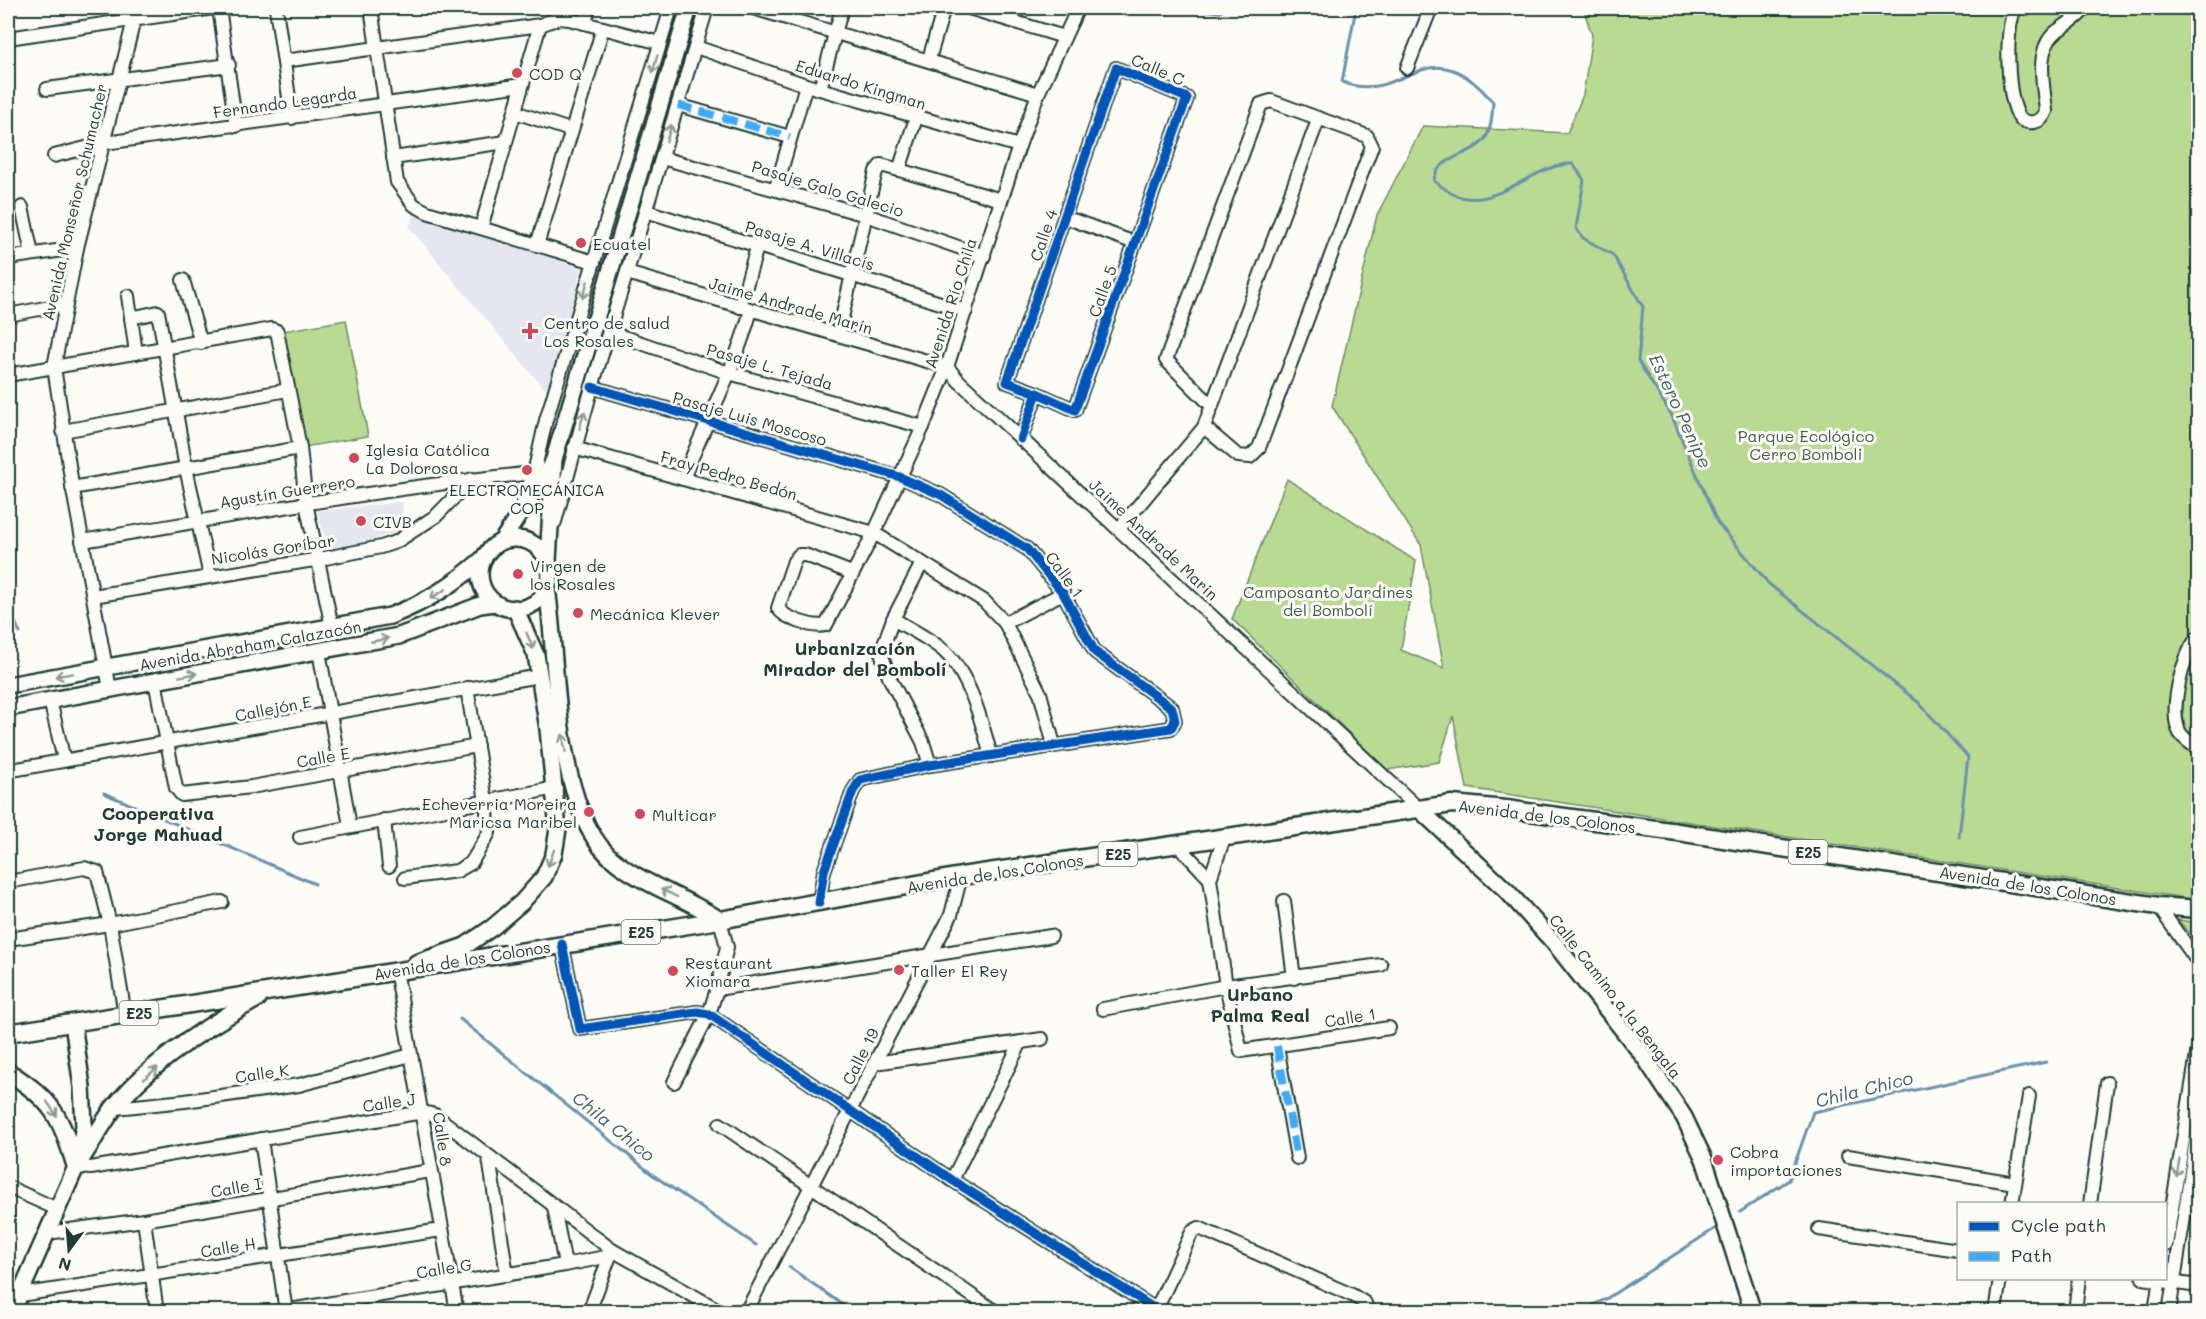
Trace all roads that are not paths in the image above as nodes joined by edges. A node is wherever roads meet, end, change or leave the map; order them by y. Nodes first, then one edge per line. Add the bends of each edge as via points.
1 (214, 8) edge
2 (219, 8) edge
3 (276, 8) edge
4 (371, 8) edge
5 (589, 8) edge
6 (671, 8) edge
7 (690, 8) edge
8 (707, 8) edge
9 (753, 8) edge
10 (842, 8) edge
11 (944, 8) edge
12 (969, 8) edge
13 (1078, 8) edge
14 (1431, 8) edge
15 (2015, 8) edge
16 (2085, 8) edge
17 (136, 14) edge
18 (585, 23) junction
19 (540, 25) junction
20 (603, 28) junction
21 (834, 31) junction
22 (1064, 37) junction
23 (8, 38) edge
24 (660, 43) junction
25 (696, 47) junction
26 (375, 48) junction
27 (929, 59) junction
28 (284, 61) junction
29 (229, 65) junction
30 (1116, 68) joint
31 (1407, 68) dead end
32 (121, 80) junction
33 (522, 85) junction
34 (806, 85) junction
35 (47, 89) dead end
36 (820, 89) junction
37 (1038, 94) junction
38 (1187, 98) joint
39 (385, 105) junction
40 (678, 105) junction
41 (515, 112) junction
42 (292, 118) junction
43 (916, 118) junction
44 (1318, 120) junction
45 (236, 126) junction
46 (570, 130) junction
47 (790, 137) junction
48 (506, 142) junction
49 (105, 143) junction
50 (1019, 146) junction
51 (54, 156) dead end
52 (393, 158) junction
53 (662, 158) junction
54 (899, 170) junction
55 (776, 188) junction
56 (1001, 200) junction
57 (22, 207) dead end
58 (646, 211) junction
59 (866, 215) junction
60 (1065, 217) junction
61 (481, 228) junction
62 (1135, 243) junction
63 (537, 245) junction
64 (758, 247) junction
65 (77, 248) junction
66 (32, 254) junction
67 (984, 256) junction
68 (8, 258) edge
69 (594, 262) junction
70 (627, 273) junction
71 (853, 275) junction
72 (183, 280) dead end
73 (128, 296) dead end
74 (66, 304) junction
75 (746, 309) junction
76 (966, 311) junction
77 (8, 315) edge
78 (131, 318) junction
79 (609, 332) junction
80 (838, 335) junction
81 (201, 343) junction
82 (166, 349) junction
83 (136, 353) junction
84 (54, 367) junction
85 (947, 367) junction
86 (729, 373) junction
87 (8, 375) edge
88 (592, 387) junction
89 (288, 390) junction
90 (1037, 393) junction
91 (1212, 406) junction
92 (175, 410) junction
93 (706, 420) junction
94 (923, 427) junction
95 (1204, 427) junction
96 (63, 431) junction
97 (1022, 439) junction
98 (300, 448) junction
99 (574, 448) junction
100 (554, 459) junction
101 (186, 468) junction
102 (534, 473) junction
103 (900, 477) junction
104 (472, 479) junction
105 (683, 479) junction
106 (72, 488) junction
107 (306, 503) junction
108 (516, 518) junction
109 (198, 522) junction
110 (1119, 529) junction
111 (874, 533) junction
112 (550, 538) junction
113 (502, 541) junction
114 (82, 542) junction
115 (484, 558) junction
116 (320, 559) junction
117 (548, 561) junction
118 (922, 563) junction
119 (852, 573) junction
120 (210, 576) junction
121 (547, 588) junction
122 (1063, 593) junction
123 (93, 596) junction
124 (495, 603) junction
125 (515, 608) junction
126 (893, 619) junction
127 (1005, 623) junction
128 (332, 627) junction
129 (2199, 637) edge
130 (319, 651) junction
131 (105, 667) junction
132 (539, 676) junction
133 (155, 681) junction
134 (8, 685) edge
135 (467, 688) junction
136 (110, 689) junction
137 (50, 700) junction
138 (8, 708) edge
139 (330, 713) junction
140 (168, 744) junction
141 (1054, 745) junction
142 (477, 746) junction
143 (2199, 748) edge
144 (991, 756) junction
145 (64, 760) junction
146 (930, 765) junction
147 (12, 770) dead end
148 (341, 771) junction
149 (555, 788) junction
150 (486, 801) junction
151 (1418, 808) junction
152 (384, 820) junction
153 (350, 826) junction
154 (300, 837) dead end
155 (1224, 838) junction
156 (1179, 846) junction
157 (389, 866) dead end
158 (961, 876) junction
159 (405, 878) dead end
160 (1210, 879) junction
161 (8, 882) edge
162 (1284, 901) dead end
163 (222, 902) dead end
164 (819, 903) junction
165 (2158, 906) junction
166 (2199, 909) edge
167 (720, 920) junction
168 (110, 924) junction
169 (1051, 936) dead end
170 (8, 939) edge
171 (562, 944) junction
172 (930, 954) junction
173 (2199, 962) edge
174 (1381, 965) dead end
175 (396, 970) junction
176 (1294, 978) junction
177 (1226, 986) junction
178 (717, 988) junction
179 (270, 992) junction
180 (1103, 1009) dead end
181 (709, 1014) junction
182 (125, 1015) junction
183 (73, 1023) junction
184 (1389, 1028) dead end
185 (8, 1033) edge
186 (1042, 1039) dead end
187 (1021, 1042) junction
188 (1277, 1046) junction
189 (2199, 1048) edge
190 (411, 1055) junction
191 (875, 1063) junction
192 (8, 1072) edge
193 (674, 1083) dead end
194 (2107, 1083) dead end
195 (2029, 1096) dead end
196 (115, 1108) junction
197 (851, 1110) junction
198 (423, 1112) junction
199 (720, 1124) dead end
200 (2199, 1128) edge
201 (261, 1139) junction
202 (1848, 1156) dead end
203 (489, 1158) junction
204 (1297, 1158) dead end
205 (76, 1167) junction
206 (430, 1171) junction
207 (952, 1180) junction
208 (2015, 1183) junction
209 (812, 1186) junction
210 (8, 1187) edge
211 (270, 1198) junction
212 (2012, 1202) edge
213 (2090, 1202) edge
214 (554, 1208) junction
215 (57, 1209) junction
216 (144, 1220) junction
217 (1819, 1229) dead end
218 (441, 1230) junction
219 (47, 1233) junction
220 (2167, 1239) edge
221 (1957, 1250) edge
222 (611, 1253) junction
223 (279, 1255) junction
224 (565, 1265) junction
225 (152, 1275) junction
226 (507, 1275) junction
227 (2000, 1280) edge
228 (2079, 1280) edge
229 (2160, 1280) edge
230 (451, 1283) junction
231 (2173, 1283) junction
232 (2199, 1286) edge
233 (20, 1296) junction
234 (12, 1311) edge
235 (157, 1311) edge
236 (283, 1311) edge
237 (457, 1311) edge
238 (589, 1311) edge
239 (722, 1311) edge
240 (746, 1311) edge
241 (996, 1311) edge
242 (1158, 1311) edge
243 (1367, 1311) edge
244 (1753, 1311) edge
245 (1995, 1311) edge
246 (2075, 1311) edge
247 (2155, 1311) edge
248 (2169, 1311) edge

1 - 17 street
2 - 29 street
3 - 28 street
4 - 26 street
5 - 18 street
6 - 24 street
7 - 100 main road
8 - 25 street
9 - 21 street
10 - 21 street
11 - 27 street
12 - 22 street
13 - 22 street, Avenida Río Chila
14 - 31 street
15 - 16 street via 2009,28 2013,105 2020,119 2031,123 2046,111 2045,47 2054,33
17 - 23 street
17 - 32 street, Avenida Monseñor Schumacher
18 - 19 street via 559,18
18 - 20 street
19 - 26 street
19 - 33 street
20 - 24 street
20 - 46 street
21 - 27 street
21 - 36 street
22 - 37 street, Avenida Río Chila
24 -> 69 street
25 - 34 street, Eduardo Kingman
25 - 40 street
26 - 28 street
26 - 39 street
27 - 37 street
28 - 42 street
29 - 32 street
29 - 45 street
30 - 38 street, Calle C
30 - 60 street, Calle 4
32 - 35 street
32 - 49 street, Avenida Monseñor Schumacher
33 - 39 street, Fernando Legarda
33 - 41 street
34 - 36 street, Eduardo Kingman
34 - 47 street
36 - 43 street, Eduardo Kingman
37 - 50 street, Avenida Río Chila
38 - 62 street, Calle 5
39 - 42 street, Fernando Legarda
39 - 52 street
40 - 47 street
53 -> 40 street
41 - 46 street
41 - 48 street
42 - 45 street, Fernando Legarda
43 - 50 street, Eduardo Kingman
43 - 54 street
44 - 91 street
44 - 91 street via 1271,101 1261,104 1256,115 1166,360
44 - 95 street via 1367,136 1372,146 1259,448 1250,457 1238,456
45 - 49 street, Fernando Legarda
46 - 63 street
47 - 55 street
48 - 52 street
48 - 61 street
49 - 51 street, Fernando Legarda
49 - 65 street, Avenida Monseñor Schumacher
50 - 56 street, Avenida Río Chila
52 - 61 street via 398,182 414,205
53 - 55 street, Pasaje Galo Galecio
53 - 58 street
54 - 56 street
54 - 59 street via 881,165 878,168
55 - 59 street, Pasaje Galo Galecio
56 - 67 street, Avenida Río Chila
57 - 66 street
58 - 64 street, Pasaje A. Villacís
58 - 70 street
59 - 67 street, Pasaje Galo Galecio
59 - 71 street
60 - 62 street
60 - 90 street, Calle 4 via 1007,382
61 - 63 street
62 - 90 street, Calle 5 via 1075,410
63 - 69 street
64 - 71 street, Pasaje A. Villacís
64 - 75 street
65 - 66 street
65 - 74 street, Avenida Monseñor Schumacher
66 - 68 street
67 - 76 street, Avenida Río Chila
69 -> 102 street
70 - 75 street, Jaime Andrade Marín
70 - 79 street
71 - 76 street, Pasaje A. Villacís
71 - 80 street
72 - 81 street
73 - 78 street
74 - 77 street
74 - 84 street, Avenida Monseñor Schumacher
75 - 80 street, Jaime Andrade Marín
75 - 86 street
76 - 85 street, Avenida Río Chila
78 - 82 street via 158,312
78 - 83 street
79 - 86 street, Pasaje L. Tejada
79 - 88 street
80 - 85 street, Jaime Andrade Marín
81 - 82 street
81 - 89 street via 272,329 280,335
82 - 83 street
82 - 92 street
83 - 84 street
84 - 87 street
84 - 96 street, Avenida Monseñor Schumacher
85 - 94 street, Avenida Río Chila
85 - 97 street, Jaime Andrade Marin
86 - 93 street
86 - 94 street, Pasaje L. Tejada
88 - 93 street, Pasaje Luis Moscoso
99 -> 88 street
89 - 92 street
89 - 98 street
90 - 97 street
91 - 95 street
92 - 96 street
92 - 101 street
93 - 103 street, Pasaje Luis Moscoso
93 - 105 street
94 - 103 street, Avenida Río Chila
95 - 110 street
96 - 106 street, Avenida Monseñor Schumacher
97 - 110 street, Jaime Andrade Marin
98 - 101 street
98 - 107 street
99 - 105 street, Fray Pedro Bedón
99 - 112 street
100 - 108 main road
100 - 112 main road
101 - 106 street
101 - 109 street
102 - 104 street, Agustín Guerrero
102 - 108 street
103 - 111 street, Avenida Río Chila
103 - 122 street, Calle 1 via 940,495 1027,549
104 - 107 street, Agustín Guerrero
104 - 116 street, Nicolás Goríbar via 436,516 396,542
105 - 111 street, Fray Pedro Bedón
106 - 114 street, Avenida Monseñor Schumacher
107 - 109 street, Agustín Guerrero
107 - 116 street
108 - 113 main road
109 - 114 street, Agustín Guerrero
109 - 120 street
110 - 151 street, Jaime Andrade Marin
111 - 118 street, Fray Pedro Bedón
111 - 119 street, Avenida Río Chila
112 - 117 main road
113 - 115 main road
113 - 117 main road via 526,540 541,550
114 - 123 street, Avenida Monseñor Schumacher
115 - 124 main road via 480,580
115 -> 128 main road, Avenida Abraham Calazacón via 453,585 423,603 390,616
116 - 120 street, Nicolás Goríbar
116 - 128 street
117 - 121 main road
118 - 126 street
118 - 127 street, Fray Pedro Bedón via 984,601
119 - 119 street, Avenida Río Chila via 799,555 778,608 783,614 813,626 826,625
120 - 123 street, Nicolás Goríbar
121 - 125 main road via 532,605
167 -> 121 main road via 614,861 591,836 581,815 562,733
122 - 127 street
122 - 141 street, Calle 1 via 1095,652 1172,708 1175,721 1171,728
123 - 131 street, Avenida Monseñor Schumacher
124 - 125 main road
130 -> 124 main road, Avenida Abraham Calazacón via 399,636
125 -> 132 main road via 534,649
126 - 144 street via 934,643 953,660 980,712
126 - 146 street via 882,647 882,659 923,742
127 - 141 street, Fray Pedro Bedón via 1041,693
128 - 131 main road, Avenida Abraham Calazacón
129 - 143 street via 2190,646 2182,667 2177,697 2179,731
133 -> 130 main road, Avenida Abraham Calazacón
130 - 139 street
131 -> 134 main road, Avenida Abraham Calazacón
131 - 136 street, Avenida Monseñor Schumacher
132 - 135 street, Callejón E
132 - 149 main road
133 - 136 main road, Avenida Abraham Calazacón
133 - 140 street
135 - 139 street, Callejón E
135 - 142 street
136 - 137 main road, Avenida Abraham Calazacón
137 - 138 main road, Avenida Abraham Calazacón
137 - 145 street
139 - 140 street, Callejón E
139 - 148 street
140 - 145 street, Callejón E
140 - 148 street, Calle E via 176,788 182,795
141 - 144 street
142 - 148 street, Calle E
142 - 150 street
144 - 146 street
145 - 147 street, Callejón E
146 - 164 street via 860,780 824,871
148 - 153 street
149 - 150 street
149 -> 175 main road via 558,829 554,854 544,877 522,902 465,946
150 - 152 street
150 - 159 street via 489,833 471,863 457,871
151 - 155 highway, Avenida de los Colonos / E25
151 - 165 highway, Avenida de los Colonos / E25 via 1463,805 1619,823
151 - 244 main road, Calle Camino a la Bengala via 1507,891 1556,945 1684,1117 1704,1159
152 - 153 street
152 - 157 street
153 - 154 street
155 - 156 highway, Avenida de los Colonos / E25
155 - 160 street, Calle 1
156 - 158 highway, Avenida de los Colonos / E25
156 - 160 street
158 - 164 highway, Avenida de los Colonos / E25
158 - 172 street, Calle 19 via 951,915
160 - 177 street, Calle 1
161 - 168 street via 84,868 97,872
162 - 176 street
163 - 168 street
164 - 167 highway, Avenida de los Colonos / E25
165 - 166 highway, Avenida de los Colonos / E25
165 - 173 street
167 - 171 highway, Avenida de los Colonos / E25
167 - 178 street via 727,947
168 - 170 street
168 - 182 street
169 - 172 street
171 - 175 highway, Avenida de los Colonos / E25
171 - 181 street via 580,1029 697,1012
172 - 178 street
172 - 191 street, Calle 19
174 - 176 street
175 - 179 highway, Avenida de los Colonos / E25
175 - 190 street, Calle 8
176 - 177 street
177 - 180 street
177 - 188 street, Calle 1 via 1241,1051
178 - 181 street
179 - 182 highway, Avenida de los Colonos / E25
196 -> 179 highway via 205,1027
181 - 193 street
181 - 197 street
182 - 183 highway, Avenida de los Colonos / E25
183 - 185 highway, Avenida de los Colonos / E25
183 - 205 main road via 84,1126
184 - 188 street, Calle 1
186 - 187 street
187 - 191 street
187 - 207 street
188 - 204 street
189 -> 220 street
190 - 196 street, Calle K via 299,1084
190 - 198 street, Calle 8
191 - 197 street, Calle 19
192 -> 205 highway via 45,1098 63,1124
194 - 213 street
195 - 208 street
196 - 205 highway
197 - 207 street
197 - 209 street, Calle 19
198 - 201 street, Calle J
198 - 203 street, Calle J via 444,1119
198 - 206 street, Calle 8
199 - 209 street
200 - 231 street
201 - 205 street, Calle J via 91,1168
201 - 211 street
202 - 208 street
203 - 214 street, Calle J
203 - 226 street
205 - 215 main road
206 - 211 street, Calle I
206 - 218 street, Calle 8
207 - 242 street
208 - 212 street
209 - 240 street, Calle 19
209 - 241 street
210 - 215 street
211 - 216 street, Calle I
211 - 223 street
214 - 222 street, Calle J
214 - 224 street
215 - 219 main road
216 - 219 street, Calle I
216 - 225 street
217 - 221 street
218 - 223 street, Calle H
218 - 230 street, Calle 8
219 - 233 main road
222 - 224 street, Calle G
222 - 238 street
222 - 239 street, Calle J
223 - 225 street, Calle H
223 - 236 street
224 - 226 street, Calle G
225 - 233 street, Calle H
225 - 235 street
226 - 230 street, Calle G
227 - 245 street
228 - 246 street
229 - 231 street
229 - 247 street
230 - 236 street, Calle G
230 - 237 street, Calle 8
231 - 232 street
231 - 248 street
233 - 234 main road
242 - 243 street via 1192,1232 1199,1228 1352,1295 1365,1303

